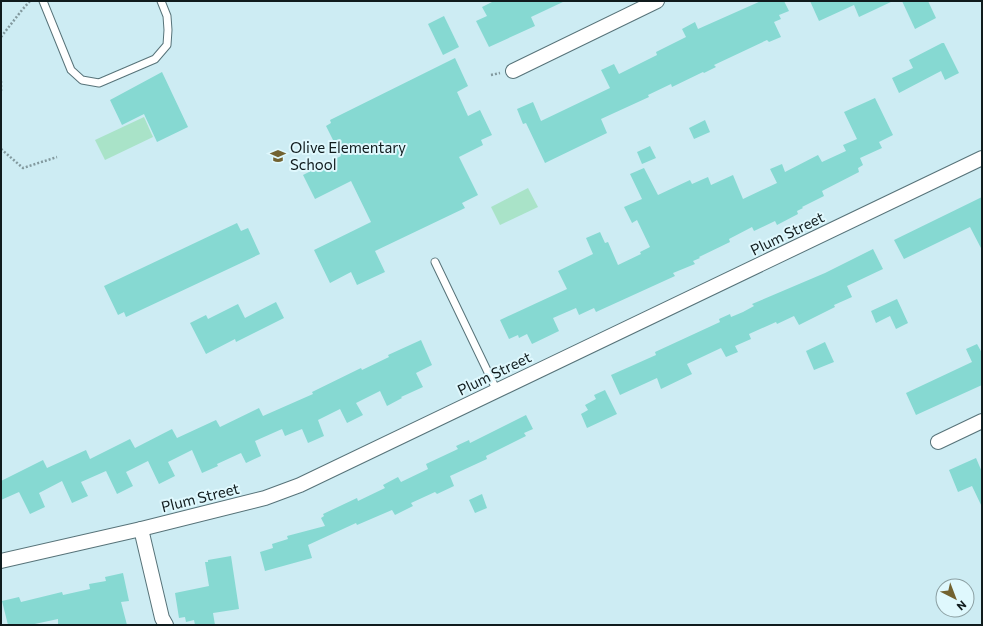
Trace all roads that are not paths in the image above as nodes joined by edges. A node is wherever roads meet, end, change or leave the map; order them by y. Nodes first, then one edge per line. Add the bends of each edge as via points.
1 (43, 1) edge
2 (161, 1) edge
3 (657, 1) edge
4 (512, 71) dead end
5 (982, 158) edge
6 (435, 262) dead end
7 (497, 390) junction
8 (982, 421) edge
9 (938, 442) dead end
10 (141, 529) junction
11 (1, 561) edge
12 (166, 625) edge

1 - 2 lane via 71,70 82,80 99,83 155,59 166,45 167,16
3 - 4 street
5 - 7 street, Plum Street
6 - 7 lane
7 - 10 street, Plum Street via 300,485 265,498
8 - 9 street
10 - 11 street, Plum Street
10 - 12 street via 162,618

